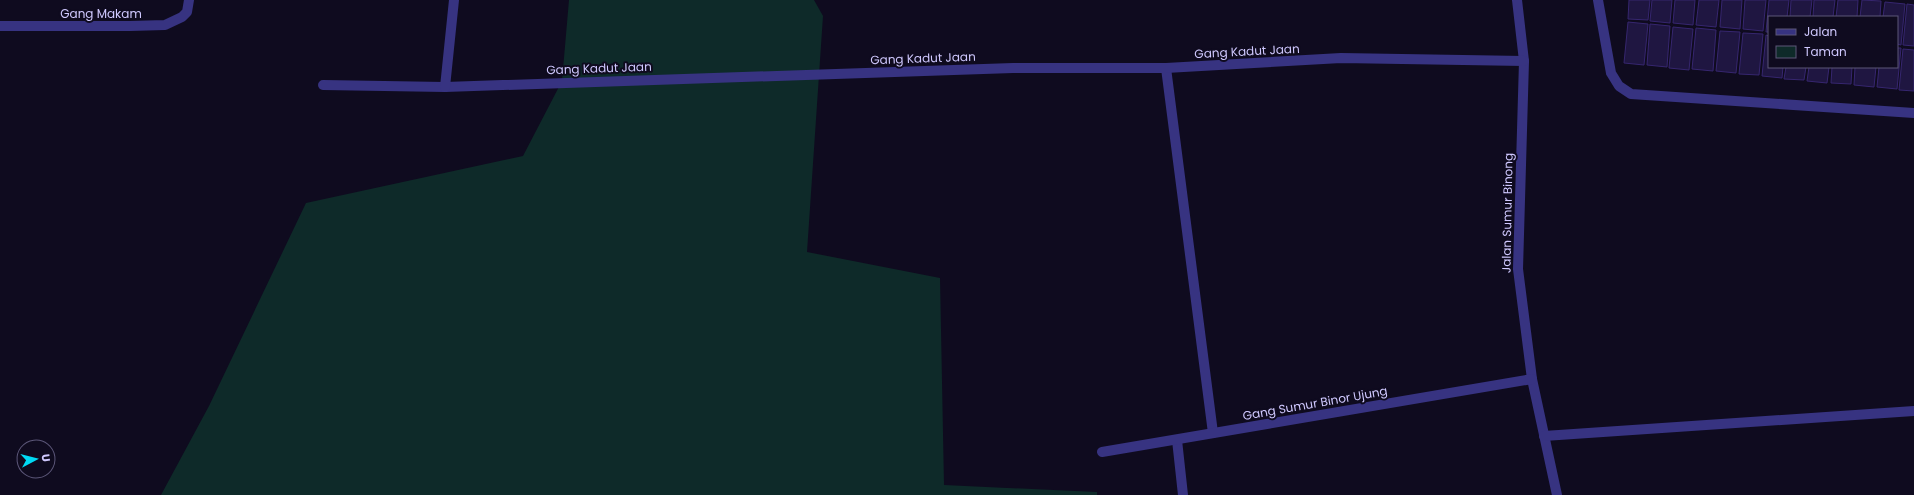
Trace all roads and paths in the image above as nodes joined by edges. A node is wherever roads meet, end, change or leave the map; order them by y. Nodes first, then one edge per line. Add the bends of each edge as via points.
1 (189, 0) edge
2 (454, 0) edge
3 (1517, 0) edge
4 (1598, 0) edge
5 (0, 26) edge
6 (1524, 61) junction
7 (1166, 68) junction
8 (323, 85) dead end
9 (445, 86) junction
10 (1914, 113) edge
11 (1532, 379) junction
12 (1914, 411) edge
13 (1213, 433) junction
14 (1544, 436) junction
15 (1176, 440) junction
16 (1102, 452) dead end
17 (1183, 495) edge
18 (1556, 495) edge

1 - 5 street, Gang Makam via 187,12 165,25
2 - 9 street
3 - 6 street, Jalan Sumur Binong
4 - 10 street via 1611,73 1620,86 1631,94
6 - 7 street, Gang Kadut Jaan via 1341,58
6 - 11 street, Jalan Sumur Binong via 1518,269
7 - 9 street, Gang Kadut Jaan via 1005,68
7 - 13 street
8 - 9 street, Gang Kadut Jaan
11 - 13 street, Gang Sumur Binor Ujung
11 - 14 street, Jalan Sumur Binong
12 - 14 street
13 - 15 street, Gang Sumur Binor Ujung
14 - 18 street, Jalan Sumur Binong
15 - 16 street, Gang Sumur Binor Ujung
15 - 17 street

